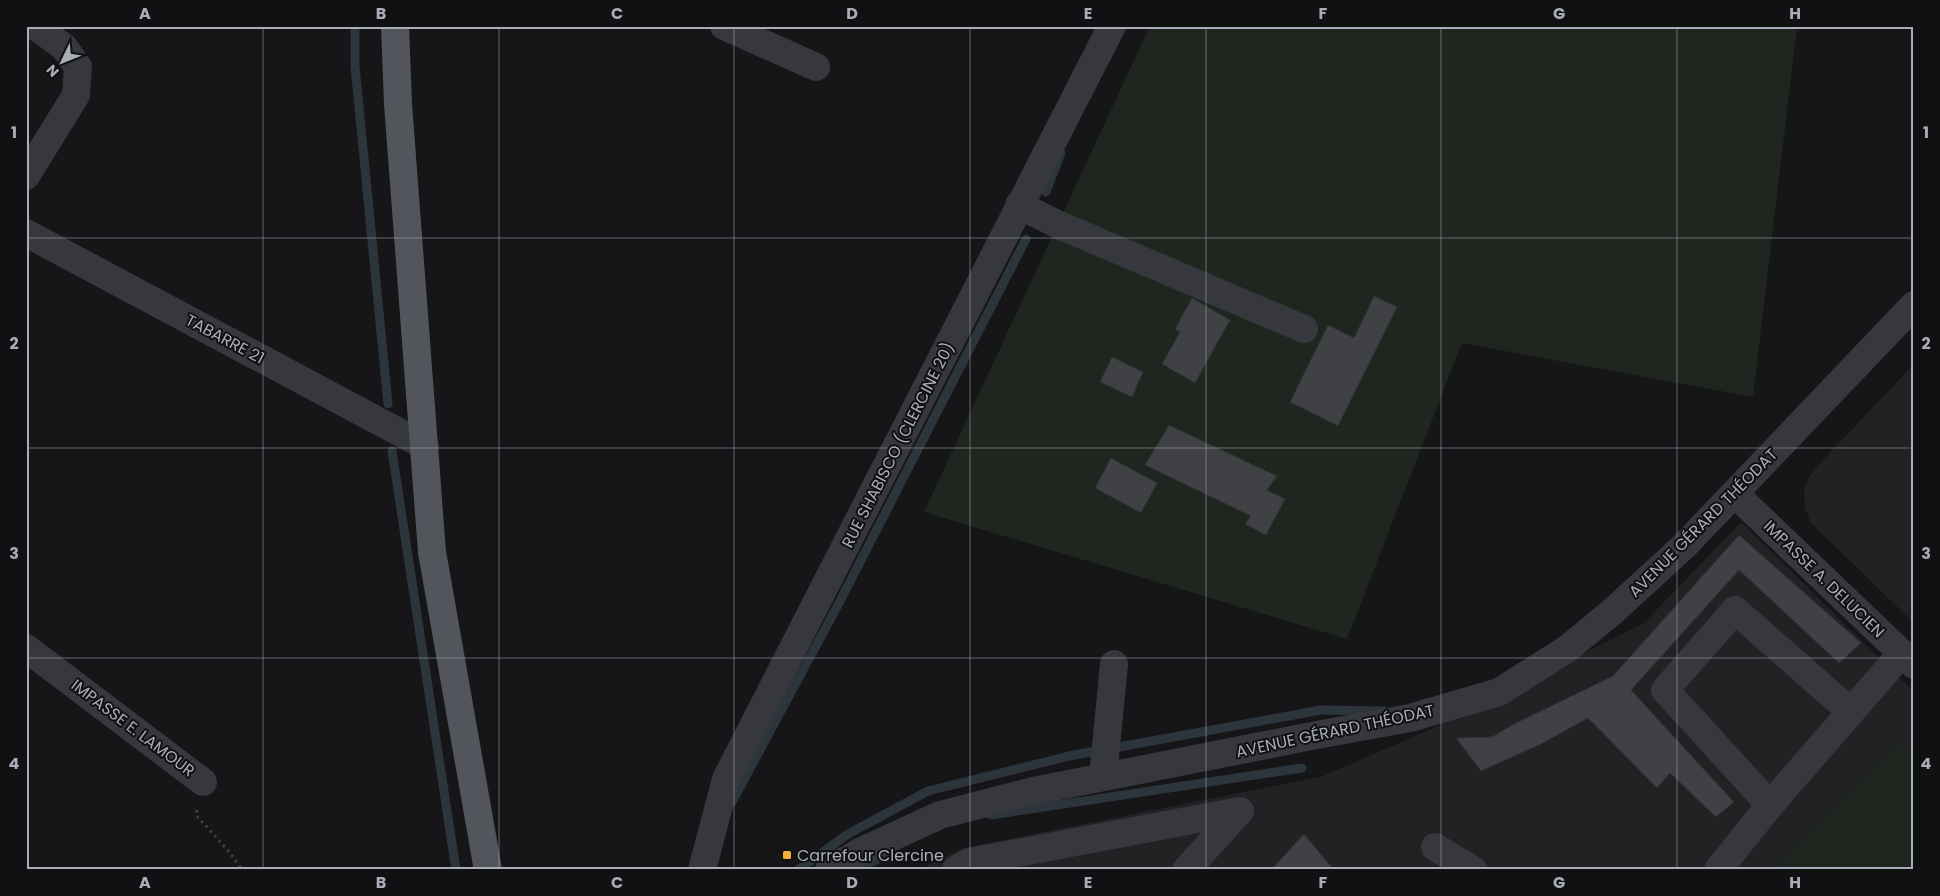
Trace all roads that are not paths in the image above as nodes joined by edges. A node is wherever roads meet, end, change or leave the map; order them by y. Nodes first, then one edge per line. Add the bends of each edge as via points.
1 (35, 26) edge
2 (395, 26) edge
3 (724, 26) edge
4 (1112, 26) edge
5 (816, 67) dead end
6 (26, 176) edge
7 (1019, 205) junction
8 (26, 233) edge
9 (1914, 305) edge
10 (1304, 329) dead end
11 (424, 446) junction
12 (1735, 494) junction
13 (26, 648) edge
14 (1908, 659) edge
15 (1114, 664) dead end
16 (1851, 712) junction
17 (1104, 777) junction
18 (203, 782) road end
19 (1770, 805) junction
20 (1435, 847) dead end
21 (488, 870) edge
22 (702, 870) edge
23 (829, 870) edge
24 (956, 870) edge
25 (1186, 870) edge
26 (1473, 870) edge
27 (1718, 870) edge

1 - 6 street via 64,47 78,67 76,95
2 - 11 main road
3 - 5 street
4 - 7 street, RUE SHABISCO (CLERCINE 20)
7 - 10 street
7 - 22 street, RUE SHABISCO (CLERCINE 20) via 726,779
8 - 11 street, TABARRE 21
9 - 12 street, AVENUE GÉRARD THÉODAT
11 - 21 main road via 432,552
12 - 14 street, IMPASSE A. DELUCIEN
12 - 17 street, AVENUE GÉRARD THÉODAT via 1612,612 1567,648 1499,692 1410,718
13 - 18 street, IMPASSE E. LAMOUR
14 - 16 street
15 - 17 street
16 - 19 street
16 - 19 street via 1734,610 1666,690
17 - 23 street, AVENUE GÉRARD THÉODAT via 1033,790 940,815 862,850
19 - 27 street
20 - 26 street
24 - 25 street via 969,862 1240,811

